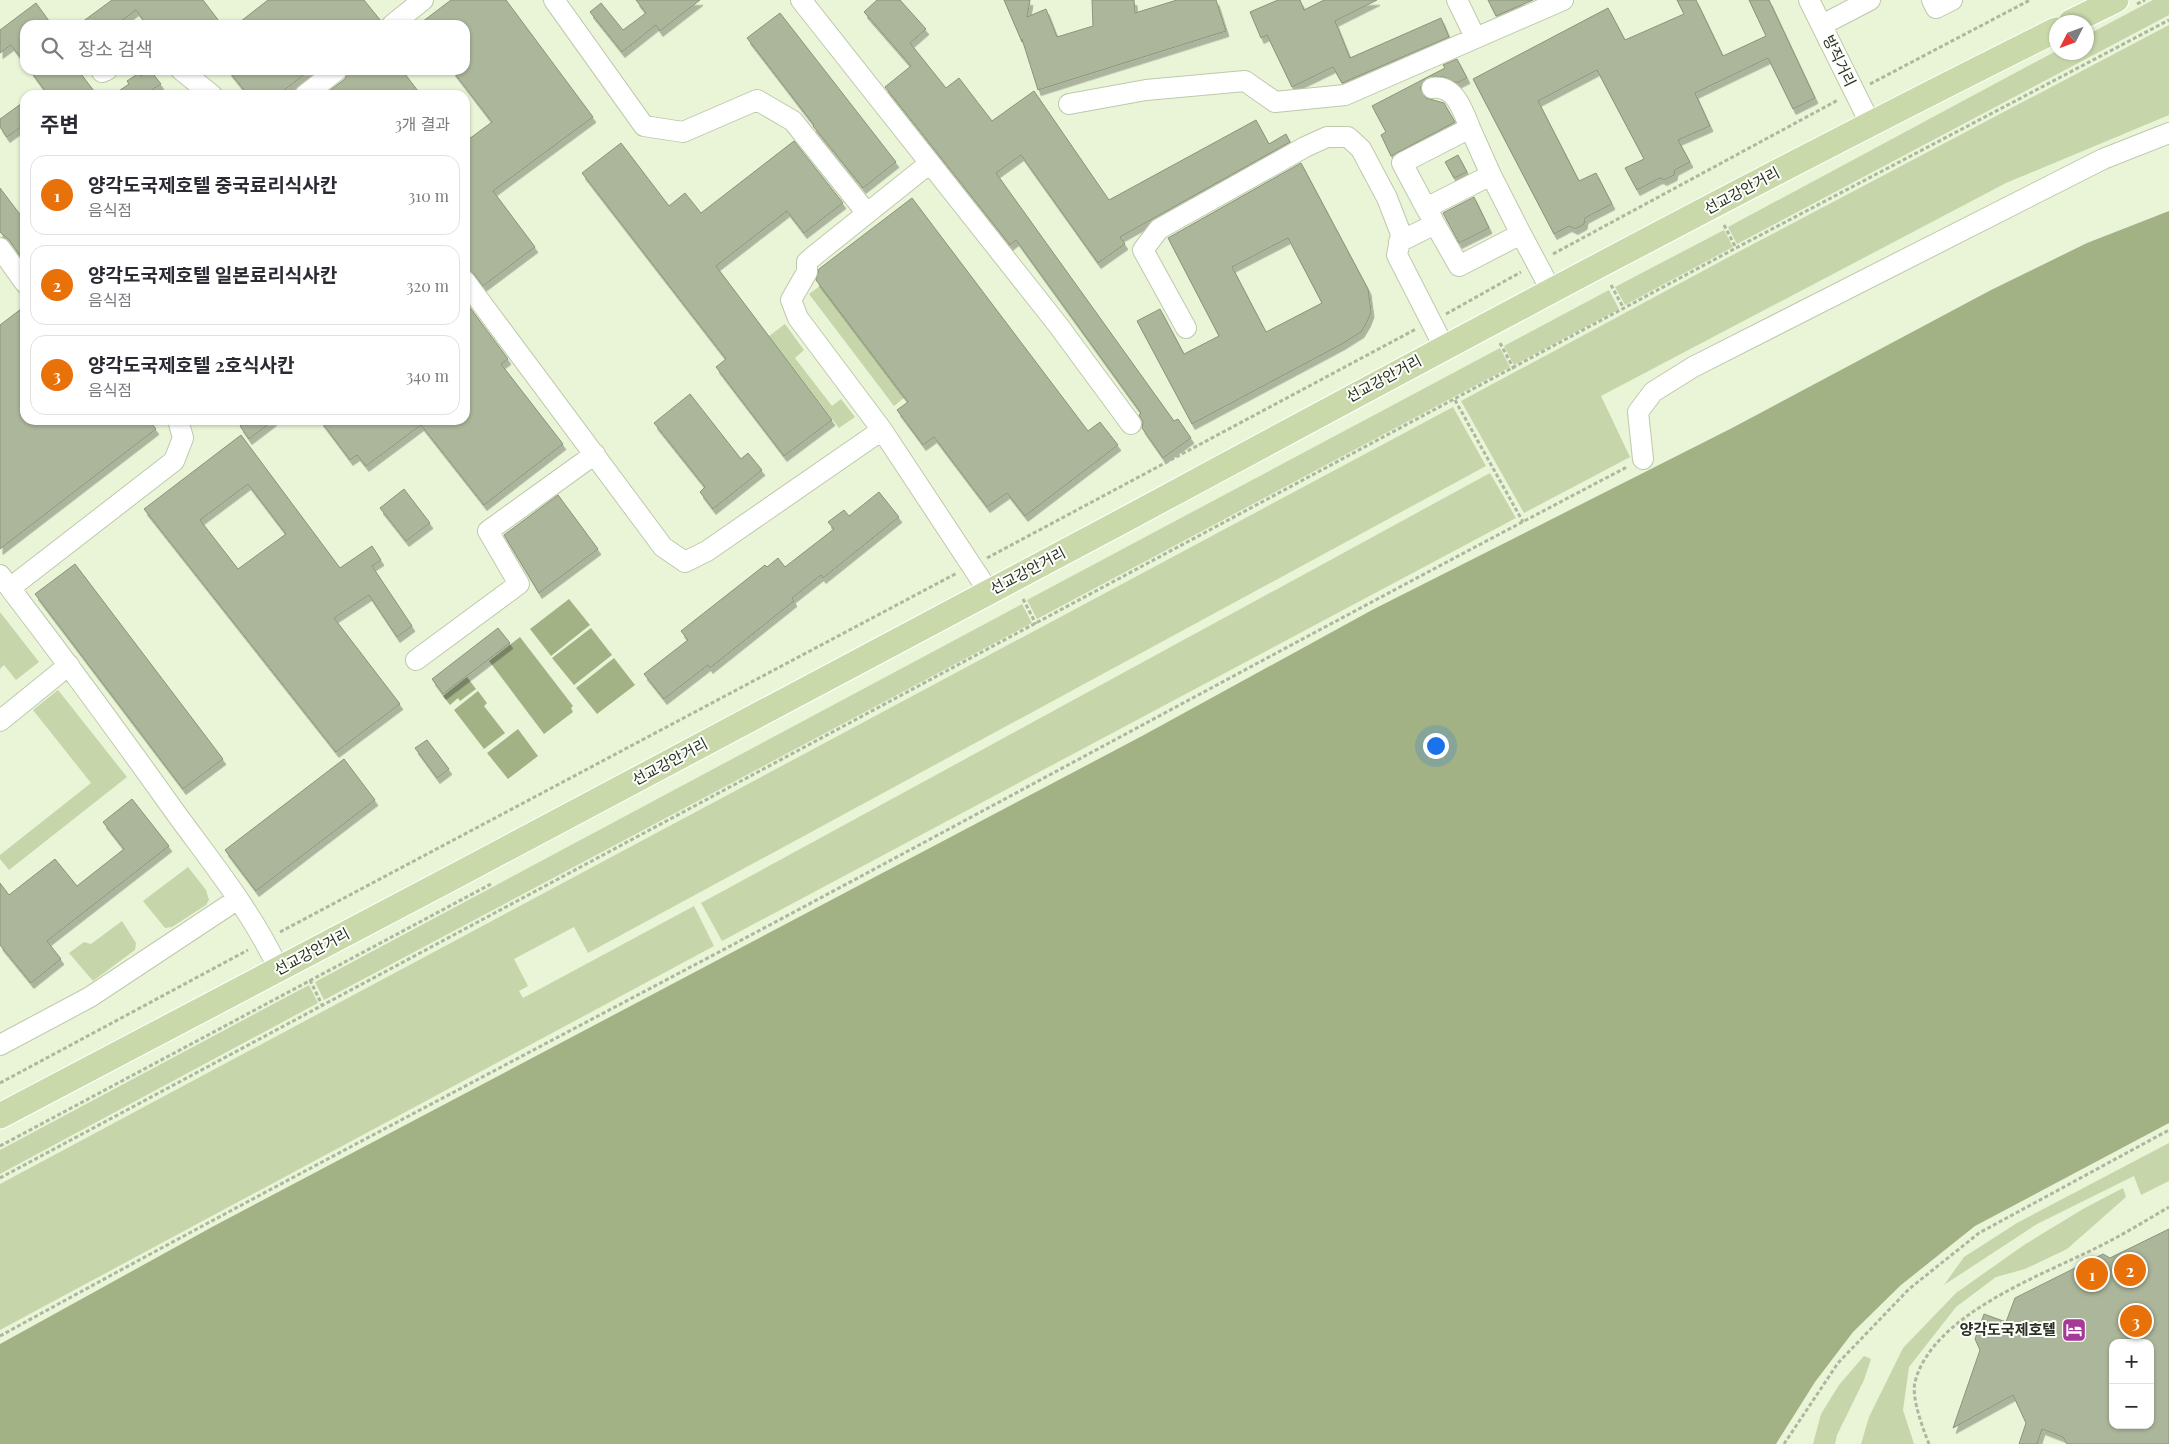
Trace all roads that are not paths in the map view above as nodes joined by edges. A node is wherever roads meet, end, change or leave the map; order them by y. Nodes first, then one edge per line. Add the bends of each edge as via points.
1 (423, 0) edge
2 (554, 0) edge
3 (802, 0) edge
4 (1457, 0) edge
5 (1562, 0) edge
6 (1809, 0) edge
7 (1870, 0) edge
8 (1932, 0) edge
9 (1952, 0) edge
10 (2116, 0) edge
11 (2085, 15) edge
12 (398, 20) edge
13 (1822, 25) junction
14 (2049, 34) edge
15 (1475, 37) junction
16 (187, 75) edge
17 (332, 75) edge
18 (1432, 88) dead end
19 (206, 90) edge
20 (318, 90) edge
21 (1069, 104) dead end
22 (1870, 123) junction
23 (1470, 128) junction
24 (2169, 133) edge
25 (930, 164) junction
26 (1491, 175) junction
27 (866, 212) junction
28 (1431, 216) junction
29 (1521, 234) junction
30 (1399, 242) junction
31 (0, 248) edge
32 (20, 276) edge
33 (470, 289) edge
34 (1552, 292) junction
35 (1186, 328) dead end
36 (1444, 347) junction
37 (1130, 424) dead end
38 (179, 425) edge
39 (882, 430) junction
40 (595, 454) junction
41 (1642, 459) road end
42 (5, 581) edge
43 (989, 592) junction
44 (416, 660) dead end
45 (69, 665) junction
46 (0, 721) edge
47 (238, 899) junction
48 (279, 970) junction
49 (0, 1045) edge
50 (0, 1116) edge

1 - 12 street
2 - 27 street via 644,126 683,132 757,100 793,121
3 - 25 street
4 - 15 street
5 - 15 street
6 - 13 street, 방직거리
7 - 13 street
8 - 9 street via 1936,8
10 - 11 main road
13 - 22 street, 방직거리
14 - 22 main road, 선교강안거리
15 - 21 street via 1345,95 1275,102 1244,81 1146,90
16 - 19 street
17 - 20 street
18 - 23 street via 1449,90 1460,103
22 - 34 main road, 선교강안거리
23 - 26 street
23 - 28 street via 1402,163
24 - 41 street via 2103,159 1693,366 1653,392 1638,412
25 - 27 street
25 - 37 street via 1058,324
26 - 28 street
26 - 29 street
27 - 39 street via 807,262 807,272 791,300 798,318
28 - 29 street via 1459,266
28 - 30 street
29 - 34 street
30 - 35 street via 1401,234 1387,198 1361,149 1348,137 1327,138 1305,147 1159,229 1143,250
30 - 36 street via 1397,255
31 - 32 street
33 - 40 street
34 - 36 main road, 선교강안거리
36 - 43 main road, 선교강안거리
38 - 42 street via 183,438 174,461
39 - 40 street via 707,551 684,562 663,547
39 - 43 street
40 - 44 street via 488,531 520,584
42 - 45 street
43 - 48 main road, 선교강안거리
45 - 46 street
45 - 47 street
47 - 48 street
47 - 49 street via 90,997
48 - 50 main road, 선교강안거리

